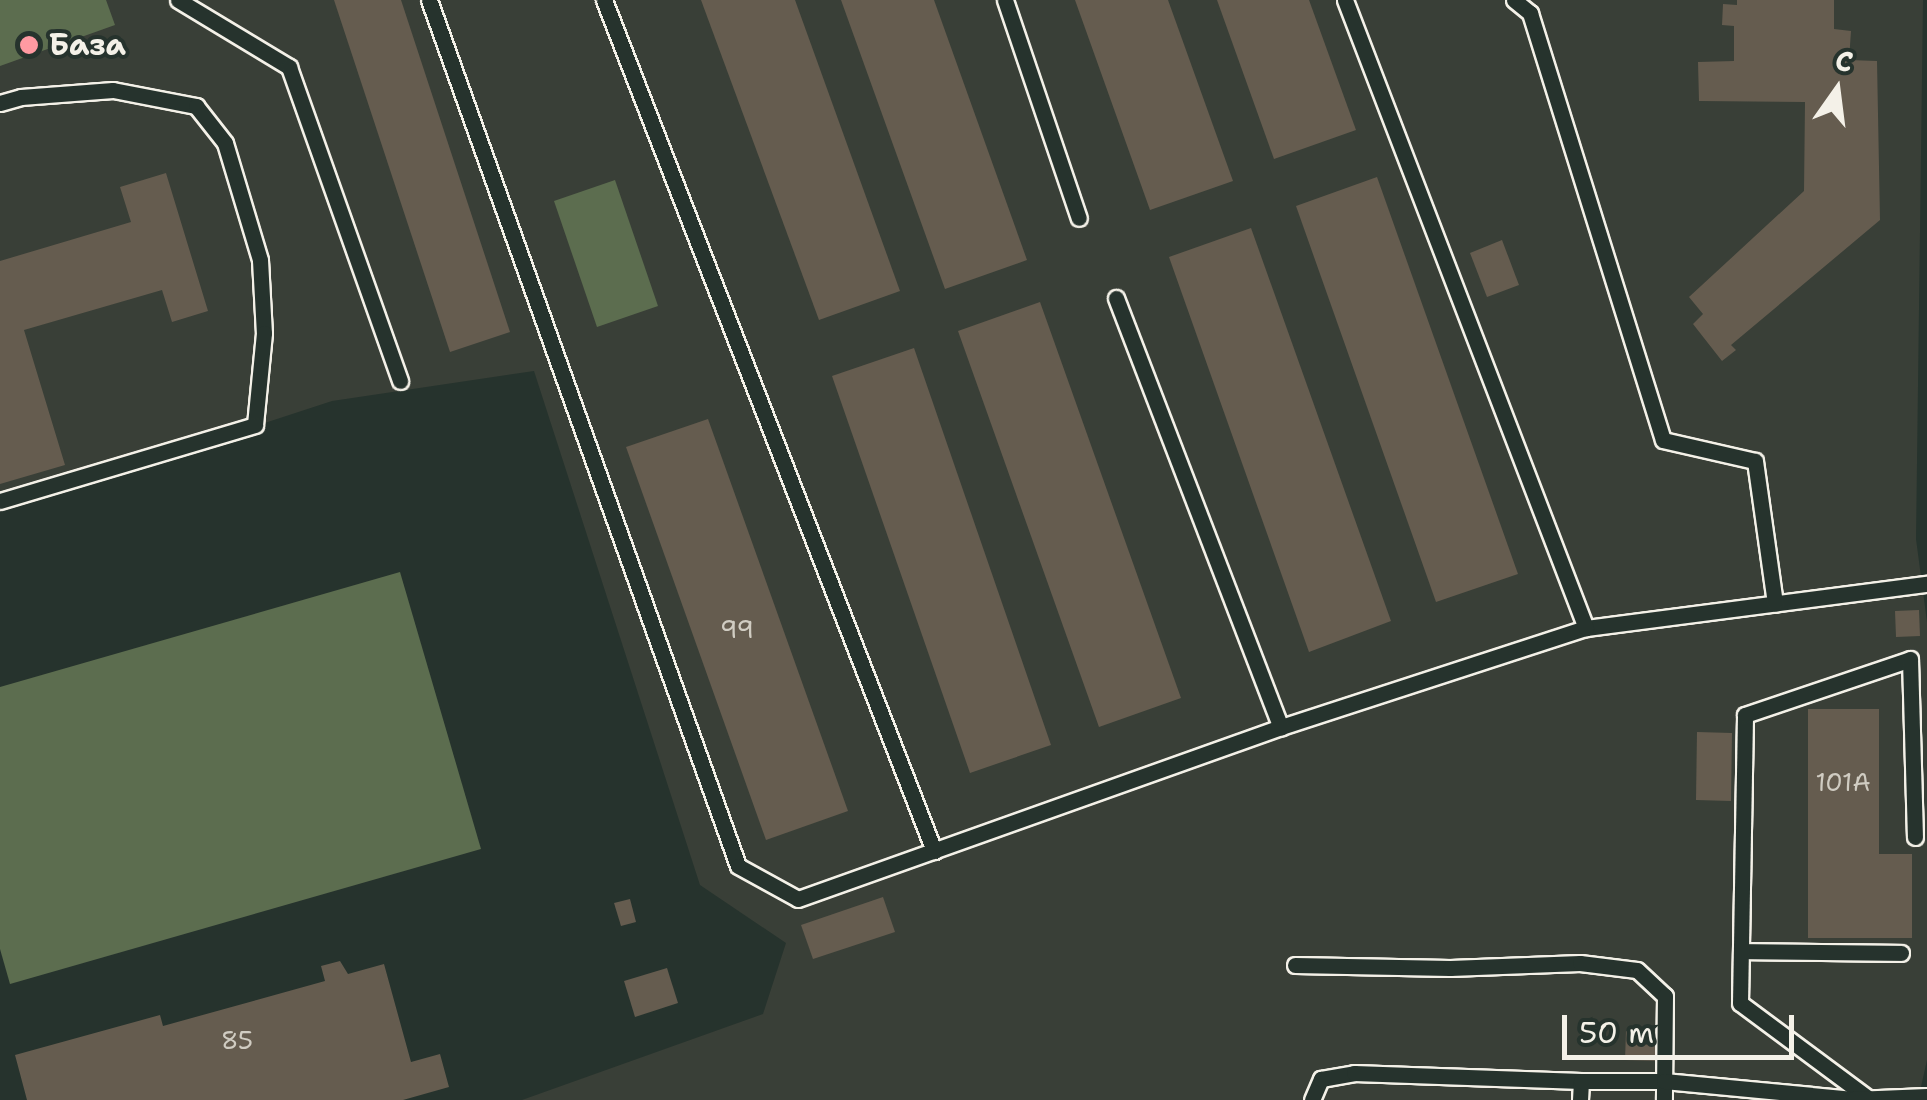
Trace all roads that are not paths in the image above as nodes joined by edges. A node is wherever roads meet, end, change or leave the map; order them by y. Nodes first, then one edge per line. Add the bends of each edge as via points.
1 (178, 0) edge
2 (429, 0) edge
3 (604, 0) edge
4 (1005, 0) edge
5 (1345, 0) edge
6 (1514, 0) edge
7 (0, 103) edge
8 (1079, 218) dead end
9 (1116, 298) dead end
10 (400, 382) dead end
11 (0, 501) edge
12 (1927, 584) edge
13 (1775, 604) junction
14 (1586, 628) junction
15 (1281, 727) junction
16 (1915, 837) dead end
17 (934, 851) junction
18 (1740, 951) junction
19 (1901, 953) dead end
20 (1295, 965) dead end
21 (1581, 1080) junction
22 (1664, 1081) junction
23 (1927, 1096) edge
24 (1858, 1099) edge
25 (1312, 1100) edge
26 (1580, 1100) edge
27 (1664, 1100) edge

1 - 10 lane via 289,66
2 - 17 lane via 738,866 798,899
3 - 17 lane
4 - 8 lane
5 - 14 lane
6 - 13 lane via 1530,13 1663,440 1755,462
7 - 11 lane via 113,90 196,106 226,143 260,260 264,333 255,425
9 - 15 lane
12 - 13 lane
13 - 14 lane
14 - 15 lane
15 - 17 lane
16 - 18 lane via 1910,658 1745,715
18 - 19 lane
18 - 24 lane via 1740,1003
20 - 22 lane via 1580,963 1637,970 1665,996
21 - 22 lane
21 - 25 lane via 1354,1072 1321,1079
21 - 26 lane
22 - 24 lane
22 - 27 lane
23 - 24 lane

